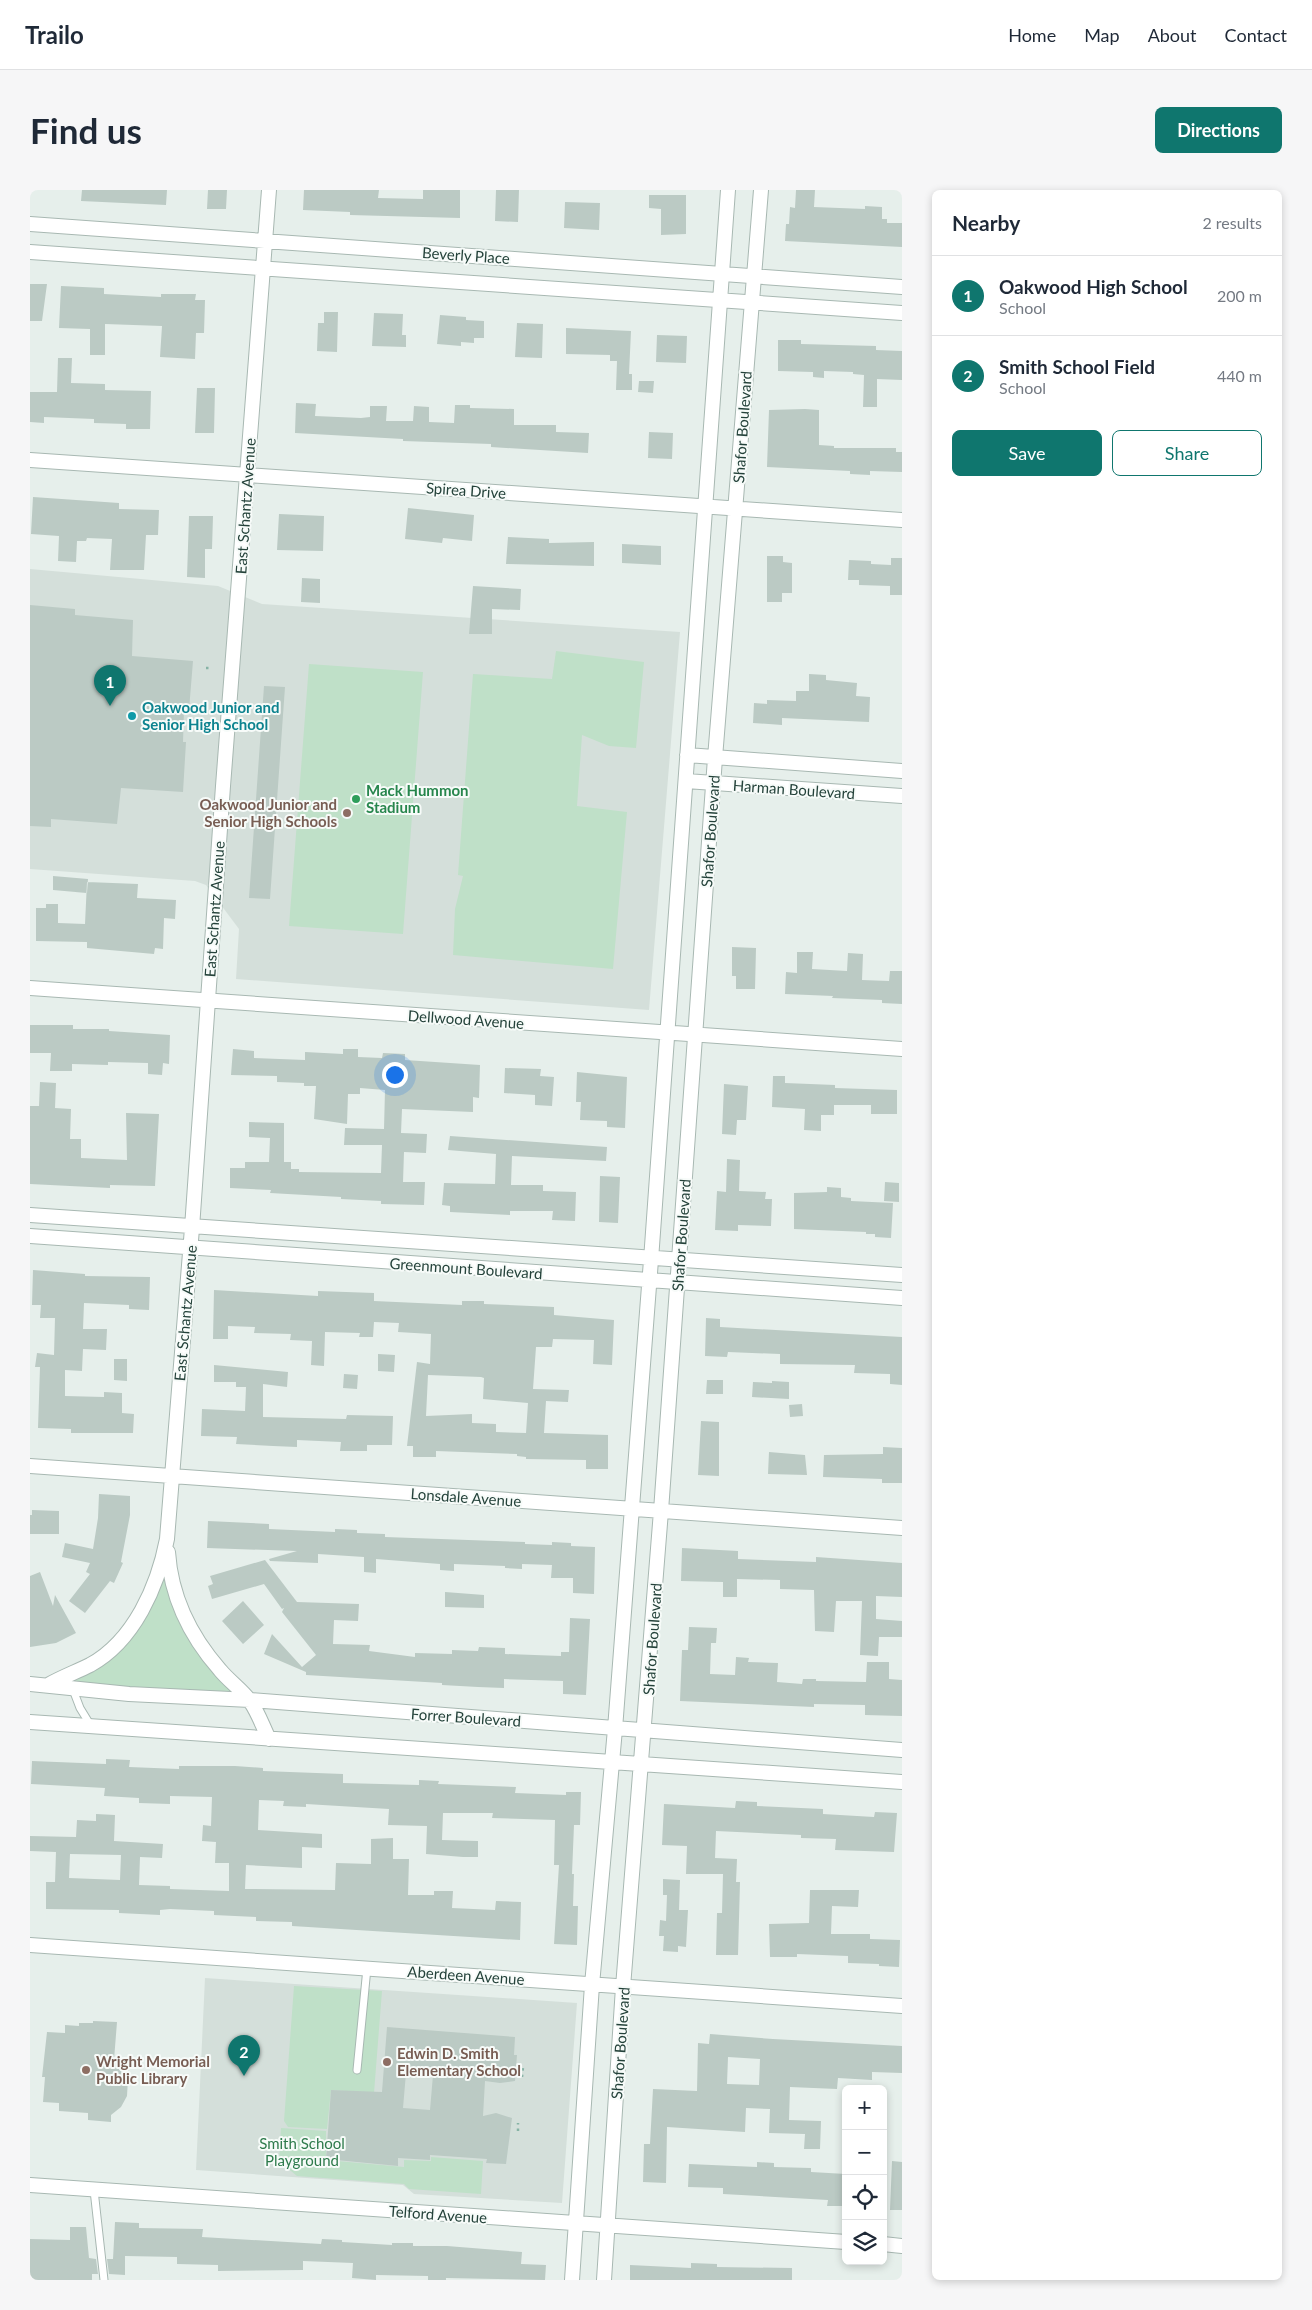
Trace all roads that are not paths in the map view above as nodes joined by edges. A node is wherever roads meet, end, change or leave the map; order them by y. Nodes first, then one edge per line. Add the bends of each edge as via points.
1 (268, 190) edge
2 (728, 190) edge
3 (761, 190) edge
4 (30, 224) edge
5 (264, 240) junction
6 (30, 252) edge
7 (263, 267) junction
8 (722, 274) junction
9 (753, 276) junction
10 (902, 287) edge
11 (719, 300) junction
12 (751, 302) junction
13 (902, 313) edge
14 (30, 460) edge
15 (248, 475) junction
16 (704, 506) junction
17 (736, 508) junction
18 (902, 520) edge
19 (687, 755) junction
20 (715, 758) junction
21 (902, 771) edge
22 (686, 781) junction
23 (713, 784) junction
24 (902, 796) edge
25 (30, 988) edge
26 (208, 1001) junction
27 (668, 1032) junction
28 (697, 1034) junction
29 (902, 1049) edge
30 (30, 1215) edge
31 (192, 1228) junction
32 (30, 1236) edge
33 (191, 1248) junction
34 (651, 1260) junction
35 (678, 1260) junction
36 (902, 1275) edge
37 (649, 1281) junction
38 (677, 1283) junction
39 (902, 1298) edge
40 (30, 1466) edge
41 (171, 1477) junction
42 (631, 1509) junction
43 (661, 1511) junction
44 (902, 1528) edge
45 (167, 1539) junction
46 (71, 1672) junction
47 (30, 1684) edge
48 (48, 1685) junction
49 (72, 1688) junction
50 (250, 1700) junction
51 (30, 1722) edge
52 (91, 1726) junction
53 (615, 1728) junction
54 (644, 1731) junction
55 (269, 1739) junction
56 (902, 1750) edge
57 (611, 1762) junction
58 (642, 1764) junction
59 (902, 1782) edge
60 (30, 1945) edge
61 (367, 1968) junction
62 (592, 1985) junction
63 (623, 1987) junction
64 (902, 2006) edge
65 (357, 2070) dead end
66 (30, 2185) edge
67 (94, 2190) junction
68 (577, 2224) junction
69 (608, 2226) junction
70 (842, 2242) edge
71 (887, 2244) edge
72 (902, 2246) edge
73 (104, 2280) edge
74 (572, 2280) edge
75 (604, 2280) edge

1 - 5 street, East Schantz Avenue
2 - 8 street, Shafor Boulevard
3 - 9 street, Shafor Boulevard
4 - 5 street, Beverly Place
5 - 7 street, East Schantz Avenue
5 - 8 street, Beverly Place
6 - 7 street, Beverly Place
7 - 11 street, Beverly Place
7 - 15 street, East Schantz Avenue
8 - 9 street, Beverly Place
8 - 11 street, Shafor Boulevard
9 - 10 street, Beverly Place
9 - 12 street, Shafor Boulevard
11 - 12 street, Beverly Place
11 - 16 street, Shafor Boulevard
12 - 13 street, Beverly Place
12 - 17 street, Shafor Boulevard
14 - 15 street, Spirea Drive
15 - 16 street, Spirea Drive
15 - 26 street, East Schantz Avenue
16 - 17 street, Spirea Drive
16 - 19 street, Shafor Boulevard
17 - 18 street, Spirea Drive
17 - 20 street, Shafor Boulevard
19 - 20 street, Harman Boulevard
19 - 22 street, Shafor Boulevard
20 - 21 street, Harman Boulevard
20 - 23 street, Shafor Boulevard
22 - 23 street, Harman Boulevard
22 - 27 street, Shafor Boulevard
23 - 24 street, Harman Boulevard
23 - 28 street, Shafor Boulevard
25 - 26 street, Dellwood Avenue
26 - 27 street, Dellwood Avenue
26 - 31 street, East Schantz Avenue
27 - 28 street, Dellwood Avenue
27 - 34 street, Shafor Boulevard
28 - 29 street, Dellwood Avenue
28 - 35 street, Shafor Boulevard
30 - 31 street, Greenmount Boulevard
31 - 33 street, East Schantz Avenue
31 - 34 street, Greenmount Boulevard
32 - 33 street, Greenmount Boulevard
33 - 37 street, Greenmount Boulevard
33 - 41 street, East Schantz Avenue
34 - 35 street, Greenmount Boulevard
34 - 37 street, Shafor Boulevard
35 - 36 street, Greenmount Boulevard
35 - 38 street, Shafor Boulevard
37 - 38 street, Greenmount Boulevard
37 - 42 street, Shafor Boulevard
38 - 39 street, Greenmount Boulevard
38 - 43 street, Shafor Boulevard
40 - 41 street, Lonsdale Avenue
41 - 42 street, Lonsdale Avenue
41 - 45 street, East Schantz Avenue
42 - 43 street, Lonsdale Avenue
42 - 53 street, Shafor Boulevard
43 - 44 street, Lonsdale Avenue
43 - 54 street, Shafor Boulevard
45 - 46 street, East Schantz Avenue via 150,1594 136,1619 105,1654 90,1665
45 - 50 street, East Schantz Avenue via 170,1572 179,1604 192,1631 220,1670
46 - 48 street, East Schantz Avenue
46 - 49 lane
47 - 48 street, Forrer Boulevard
48 - 49 street, Forrer Boulevard
49 - 50 street, Forrer Boulevard
49 - 52 lane
50 - 53 street, Forrer Boulevard
50 - 55 street, East Schantz Avenue
51 - 52 street
52 - 55 street
53 - 54 street, Forrer Boulevard
53 - 57 street, Shafor Boulevard
54 - 56 street, Forrer Boulevard
54 - 58 street, Shafor Boulevard
55 - 57 street
57 - 58 street
57 - 62 street, Shafor Boulevard
58 - 59 street
58 - 63 street, Shafor Boulevard
60 - 61 street, Aberdeen Avenue
61 - 62 street, Aberdeen Avenue
61 - 65 lane
62 - 63 street, Aberdeen Avenue
62 - 68 street, Shafor Boulevard
63 - 64 street, Aberdeen Avenue
63 - 69 street, Shafor Boulevard
66 - 67 street, Telford Avenue
67 - 68 street, Telford Avenue
67 - 73 lane
68 - 69 street, Telford Avenue
68 - 74 street, Shafor Boulevard
69 - 70 street, Telford Avenue
69 - 75 street, Shafor Boulevard
71 - 72 street

